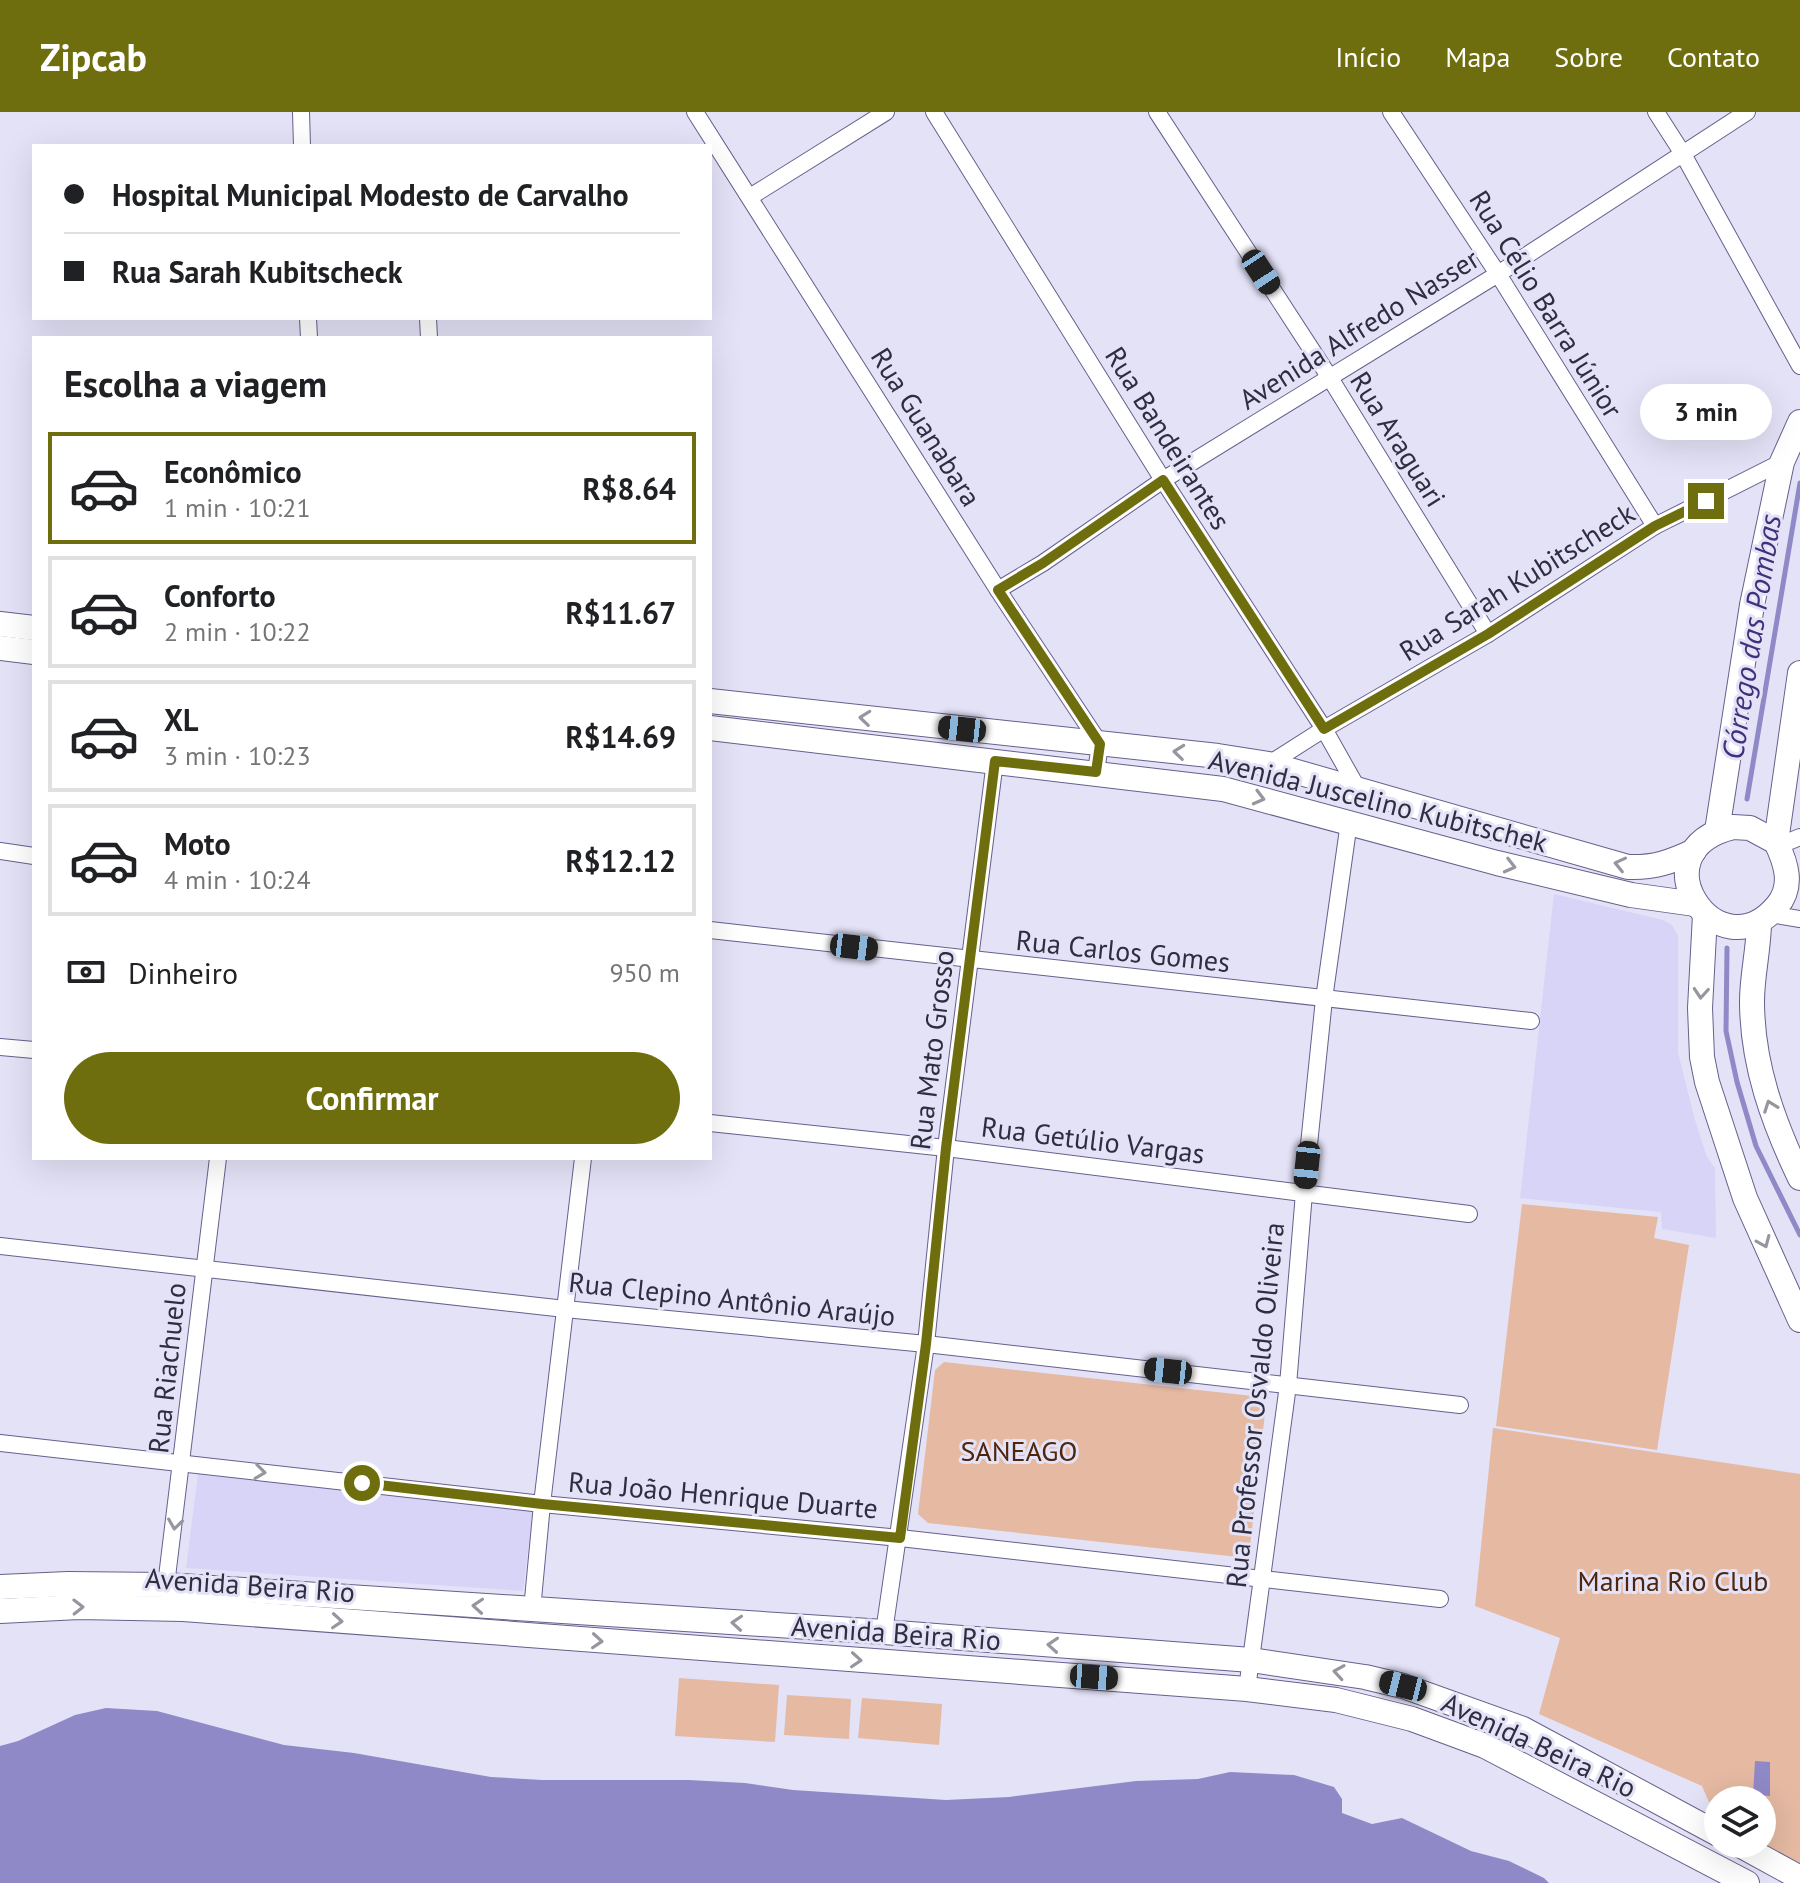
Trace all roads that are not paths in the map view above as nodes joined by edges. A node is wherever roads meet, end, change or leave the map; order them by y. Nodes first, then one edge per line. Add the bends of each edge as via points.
1 (301, 112) edge
2 (695, 112) edge
3 (886, 112) edge
4 (934, 112) edge
5 (1157, 112) edge
6 (1391, 112) edge
7 (1656, 112) edge
8 (1747, 112) edge
9 (302, 144) edge
10 (1683, 154) junction
11 (750, 197) junction
12 (1498, 274) junction
13 (1800, 366) edge
14 (1330, 378) junction
15 (1800, 422) edge
16 (1782, 462) junction
17 (1163, 480) junction
18 (1655, 526) junction
19 (998, 590) junction
20 (0, 624) edge
21 (32, 628) edge
22 (1488, 634) junction
23 (0, 648) edge
24 (32, 652) edge
25 (1800, 673) edge
26 (712, 701) edge
27 (907, 723) junction
28 (712, 728) edge
29 (1324, 729) junction
30 (1100, 744) junction
31 (904, 750) junction
32 (995, 761) junction
33 (1269, 764) junction
34 (1096, 772) junction
35 (1359, 791) junction
36 (1349, 822) junction
37 (1717, 831) junction
38 (1785, 842) edge
39 (0, 851) edge
40 (1694, 851) junction
41 (32, 856) edge
42 (1700, 910) junction
43 (1765, 918) junction
44 (1800, 919) edge
45 (712, 930) edge
46 (969, 961) junction
47 (1324, 999) junction
48 (1531, 1021) dead end
49 (0, 1047) edge
50 (32, 1050) edge
51 (712, 1123) edge
52 (946, 1148) junction
53 (218, 1160) edge
54 (583, 1160) edge
55 (1800, 1178) edge
56 (1304, 1193) junction
57 (1469, 1214) dead end
58 (0, 1246) edge
59 (205, 1267) junction
60 (565, 1309) junction
61 (1800, 1320) edge
62 (926, 1344) junction
63 (1288, 1385) junction
64 (1460, 1405) dead end
65 (0, 1443) edge
66 (183, 1463) junction
67 (542, 1504) junction
68 (900, 1538) junction
69 (1263, 1580) junction
70 (166, 1585) junction
71 (0, 1587) edge
72 (1440, 1599) dead end
73 (532, 1610) junction
74 (0, 1611) edge
75 (884, 1632) junction
76 (1251, 1660) junction
77 (1247, 1689) junction
78 (1704, 1826) edge
79 (1764, 1858) edge
80 (1800, 1878) edge
81 (1747, 1883) edge

1 - 9 street
2 - 11 street, Rua Guanabara
3 - 11 street
4 - 17 street, Rua Bandeirantes
5 - 14 street, Rua Araguari
6 - 12 street, Rua Célio Barra Júnior
7 - 10 street
8 - 10 street, Avenida Alfredo Nasser
10 - 12 street, Avenida Alfredo Nasser
10 - 13 street
11 - 19 street, Rua Guanabara
12 - 14 street, Avenida Alfredo Nasser
12 - 18 street, Rua Célio Barra Júnior
14 - 17 street, Avenida Alfredo Nasser
14 - 22 street, Rua Araguari
15 - 16 street
16 - 18 street, Rua Sarah Kubitscheck
16 - 37 street via 1752,605
17 - 19 street, Avenida Alfredo Nasser
17 - 29 street, Rua Bandeirantes
18 - 22 street, Rua Sarah Kubitscheck
19 - 30 street, Rua Guanabara
20 - 21 street
22 - 29 street, Rua Sarah Kubitscheck
23 - 24 street
25 - 38 street
27 -> 26 street, Avenida Juscelino Kubitschek
27 - 30 street, Avenida Juscelino Kubitschek
27 - 31 street
28 - 31 street, Avenida Juscelino Kubitschek
29 - 33 street, Rua Sarah Kubitscheck
29 - 35 street, Rua Bandeirantes
33 -> 30 street, Avenida Juscelino Kubitschek
30 - 34 street
31 - 32 street, Avenida Juscelino Kubitschek
32 - 34 street, Avenida Juscelino Kubitschek
32 - 46 street, Rua Mato Grosso
33 - 35 street, Avenida Juscelino Kubitschek
34 -> 36 street, Avenida Juscelino Kubitschek via 1223,789
40 -> 35 street, Avenida Juscelino Kubitschek via 1650,868 1628,867
36 -> 42 street, Avenida Juscelino Kubitschek
36 - 47 street, Rua Professor Osvaldo Oliveira
37 - 38 street via 1750,828
37 - 40 street
38 - 43 street via 1786,888
39 - 41 street
40 - 42 street via 1687,878
42 - 43 street via 1734,926
42 -> 61 street via 1707,1082 1745,1198
43 - 44 street
55 -> 43 street via 1758,1068 1752,1001
45 - 46 street, Rua Carlos Gomes
46 - 47 street, Rua Carlos Gomes
46 - 52 street, Rua Mato Grosso
47 - 48 street, Rua Carlos Gomes
47 - 56 street, Rua Professor Osvaldo Oliveira
49 - 50 street
51 - 52 street, Rua Getúlio Vargas
52 - 56 street, Rua Getúlio Vargas
52 - 62 street, Rua Mato Grosso
53 - 59 street, Rua Riachuelo
54 - 60 street
56 - 57 street, Rua Getúlio Vargas
56 - 63 street, Rua Professor Osvaldo Oliveira
58 - 59 street, Rua Clepino Antônio Araújo
59 - 60 street, Rua Clepino Antônio Araújo
59 - 66 street, Rua Riachuelo
60 - 62 street, Rua Clepino Antônio Araújo
60 - 67 street
62 - 63 street, Rua Clepino Antônio Araújo
62 - 68 street, Rua Mato Grosso
63 - 64 street, Rua Clepino Antônio Araújo
63 - 69 street, Rua Professor Osvaldo Oliveira
65 - 66 street, Rua João Henrique Duarte
66 -> 67 street, Rua João Henrique Duarte
66 -> 70 street, Rua Riachuelo
67 - 68 street, Rua João Henrique Duarte
67 - 73 street
68 - 69 street, Rua João Henrique Duarte
68 - 75 street, Rua Mato Grosso
69 - 72 street, Rua João Henrique Duarte
69 - 76 street, Rua Professor Osvaldo Oliveira
70 - 71 street, Avenida Beira Rio
73 -> 70 street, Avenida Beira Rio
75 -> 73 street, Avenida Beira Rio
74 -> 77 street, Avenida Beira Rio via 183,1609
76 -> 75 street, Avenida Beira Rio
76 - 77 street, Rua Professor Osvaldo Oliveira
78 -> 76 street, Avenida Beira Rio via 1523,1729 1462,1706 1365,1677
77 - 81 street, Avenida Beira Rio via 1362,1706 1473,1742
79 - 80 street

